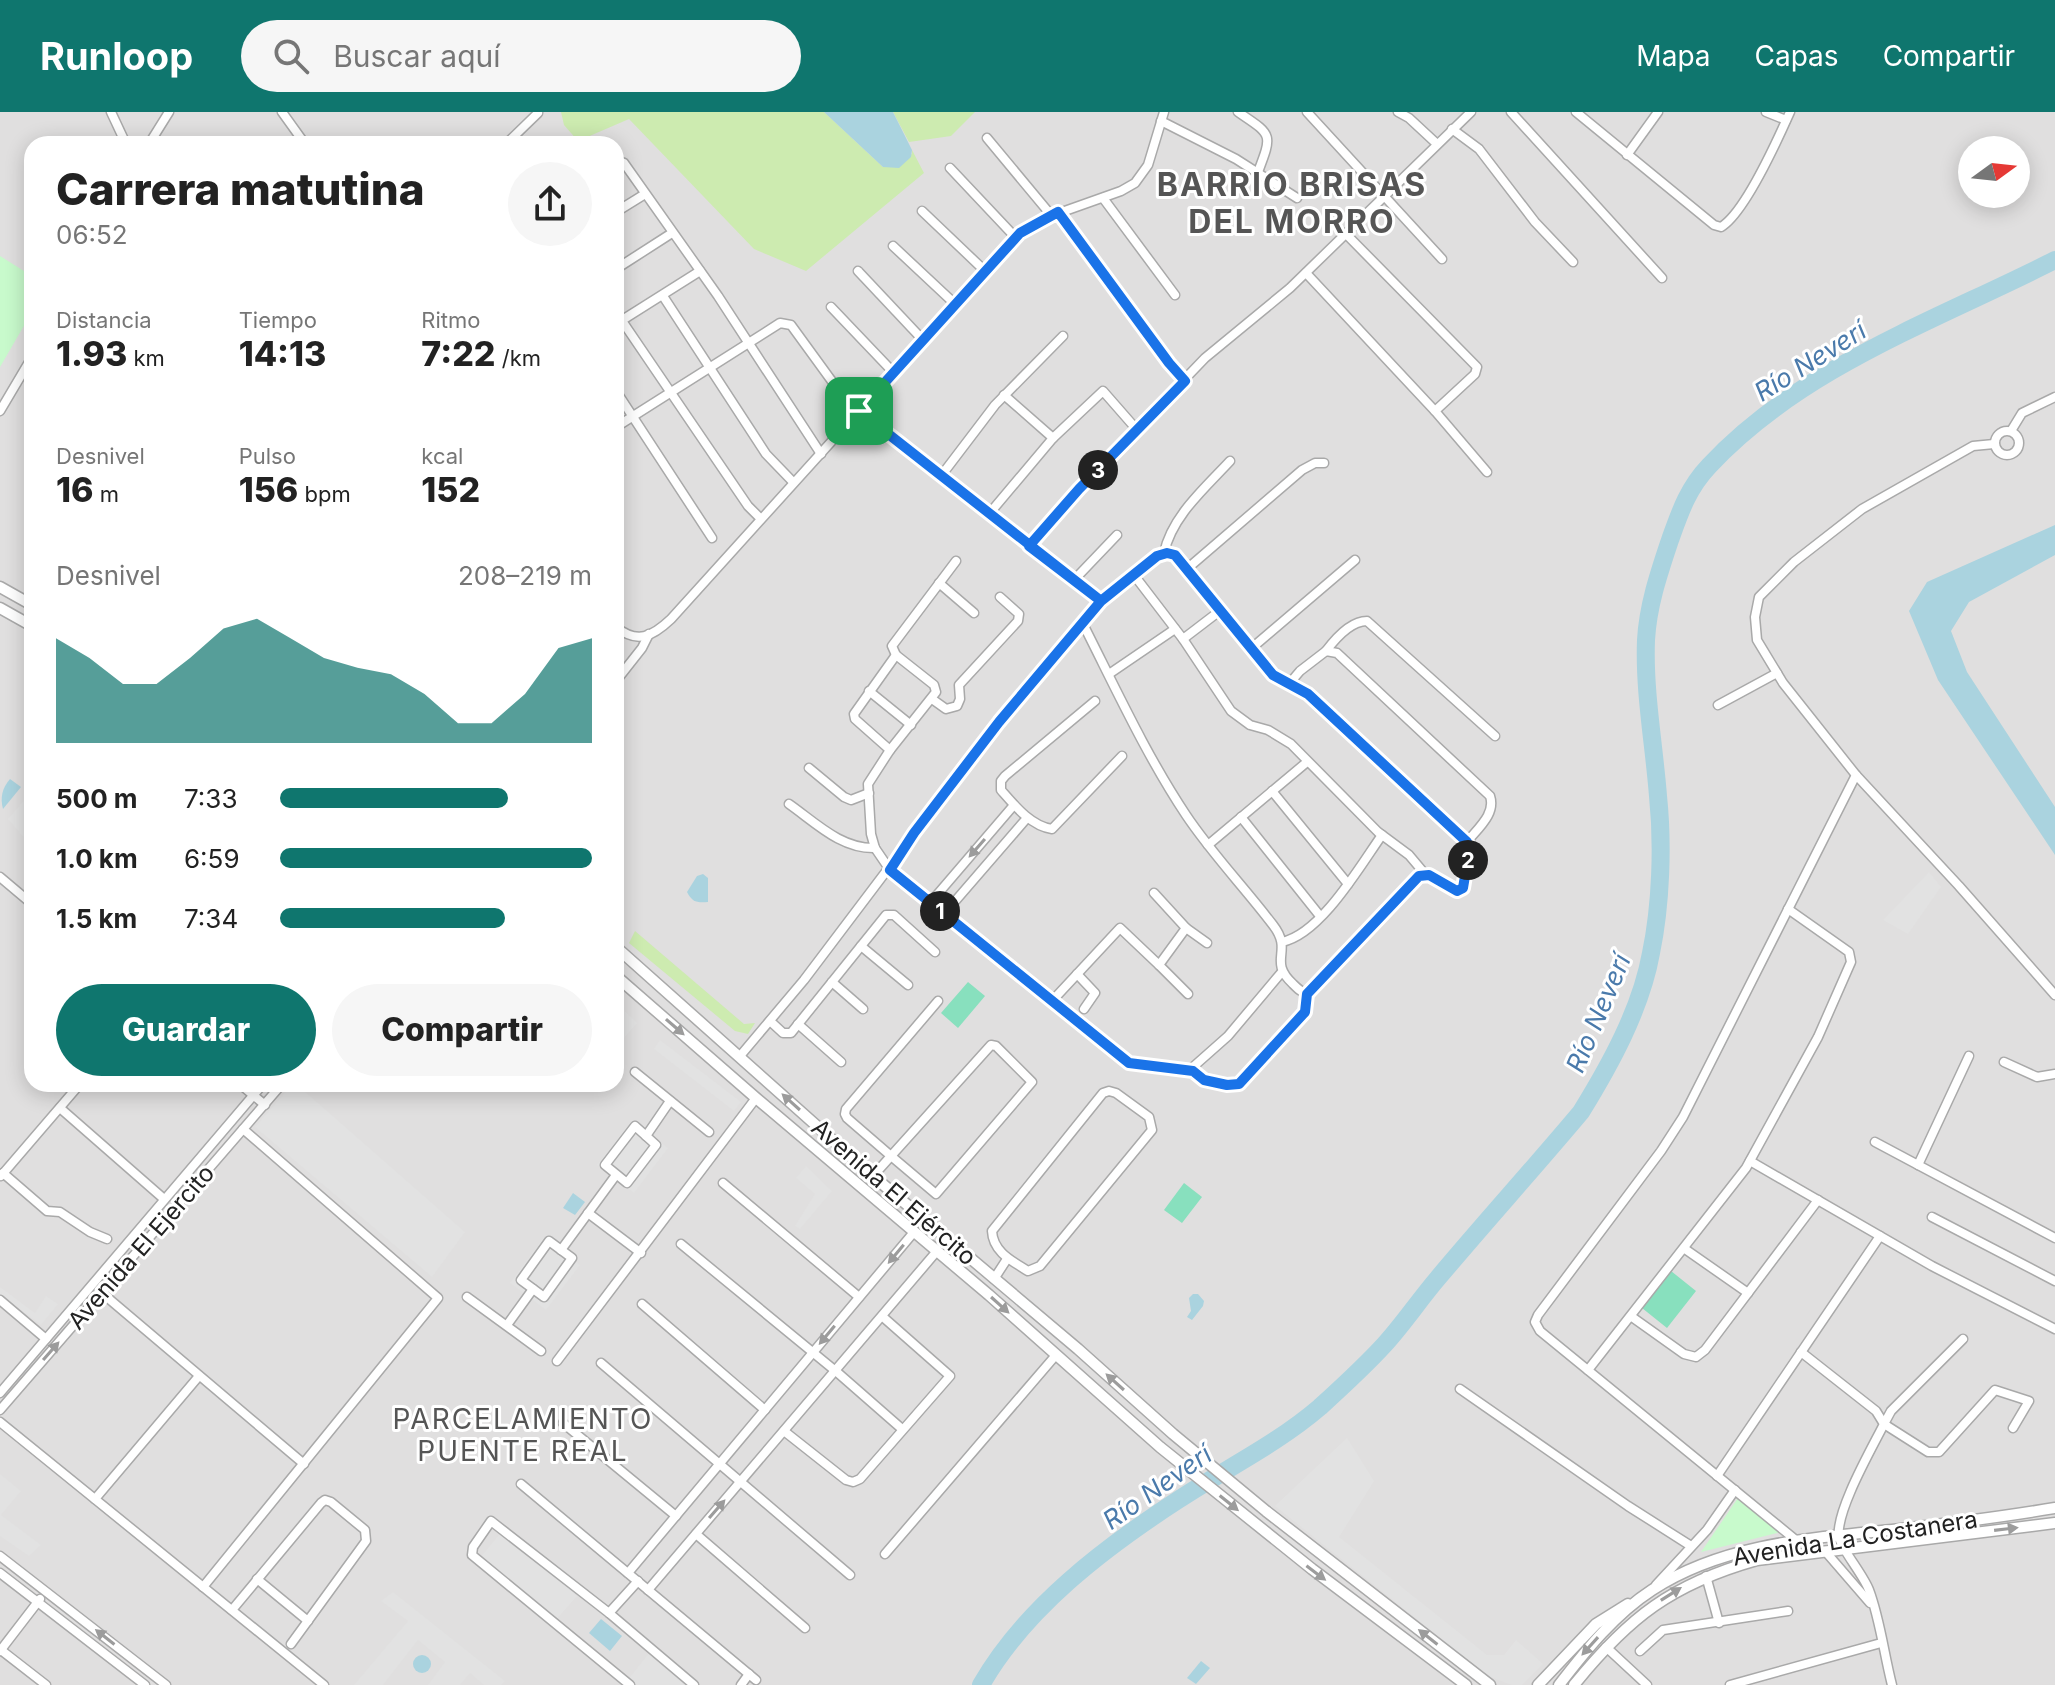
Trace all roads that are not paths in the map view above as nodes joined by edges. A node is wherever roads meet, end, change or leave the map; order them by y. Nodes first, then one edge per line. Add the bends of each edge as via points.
1 (111, 112) edge
2 (169, 112) edge
3 (282, 112) edge
4 (1238, 112) edge
5 (1307, 112) edge
6 (1398, 112) edge
7 (1471, 112) edge
8 (1511, 112) edge
9 (1576, 112) edge
10 (1658, 112) edge
11 (1766, 112) edge
12 (538, 113) edge
13 (1163, 116) edge
14 (1788, 116) edge
15 (1452, 129) junction
16 (122, 136) edge
17 (154, 136) edge
18 (299, 136) edge
19 (514, 136) edge
20 (987, 138) dead end
21 (1437, 144) junction
22 (1627, 155) junction
23 (624, 164) edge
24 (950, 168) dead end
25 (1258, 172) junction
26 (645, 194) junction
27 (1385, 197) junction
28 (1103, 198) junction
29 (1297, 198) dead end
30 (624, 207) edge
31 (922, 211) dead end
32 (1054, 214) junction
33 (672, 233) junction
34 (1346, 234) junction
35 (1016, 238) junction
36 (893, 246) dead end
37 (1442, 259) dead end
38 (1573, 262) dead end
39 (624, 264) edge
40 (700, 271) junction
41 (858, 271) dead end
42 (985, 271) junction
43 (1306, 273) junction
44 (1662, 278) dead end
45 (1175, 295) dead end
46 (663, 296) junction
47 (955, 304) junction
48 (831, 307) dead end
49 (624, 316) edge
50 (624, 327) edge
51 (1063, 336) dead end
52 (922, 339) junction
53 (748, 344) junction
54 (710, 368) junction
55 (24, 370) edge
56 (893, 372) junction
57 (1185, 381) junction
58 (671, 392) junction
59 (1004, 395) junction
60 (2055, 397) edge
61 (624, 403) edge
62 (0, 411) edge
63 (859, 411) junction
64 (1435, 411) junction
65 (632, 415) junction
66 (624, 421) edge
67 (1138, 431) junction
68 (2011, 431) junction
69 (1053, 438) junction
70 (1994, 444) junction
71 (821, 454) junction
72 (1230, 461) dead end
73 (1324, 463) dead end
74 (1487, 472) dead end
75 (941, 476) junction
76 (793, 482) junction
77 (989, 514) junction
78 (760, 518) junction
79 (1117, 535) dead end
80 (712, 538) dead end
81 (1029, 546) junction
82 (1164, 553) junction
83 (1355, 560) dead end
84 (956, 561) dead end
85 (1188, 568) junction
86 (1134, 575) junction
87 (1074, 580) junction
88 (939, 583) junction
89 (0, 587) edge
90 (1000, 597) dead end
91 (24, 600) edge
92 (1101, 601) junction
93 (0, 608) edge
94 (1221, 610) junction
95 (974, 613) dead end
96 (24, 622) edge
97 (1082, 622) junction
98 (1175, 629) junction
99 (624, 634) edge
100 (649, 634) junction
101 (1183, 639) junction
102 (1253, 647) junction
103 (1326, 651) junction
104 (896, 655) junction
105 (624, 671) edge
106 (1777, 673) junction
107 (1109, 674) junction
108 (1289, 684) junction
109 (869, 691) junction
110 (932, 699) junction
111 (1095, 701) dead end
112 (1718, 705) dead end
113 (911, 725) junction
114 (1495, 736) dead end
115 (890, 750) junction
116 (1122, 756) dead end
117 (1307, 762) junction
118 (809, 768) dead end
119 (1856, 775) junction
120 (1272, 791) junction
121 (869, 793) junction
122 (789, 804) dead end
123 (1014, 805) junction
124 (1241, 817) junction
125 (1027, 818) junction
126 (1382, 835) junction
127 (1467, 842) junction
128 (1208, 845) junction
129 (875, 848) junction
130 (890, 870) junction
131 (1425, 874) junction
132 (0, 877) edge
133 (1348, 884) junction
134 (1154, 893) dead end
135 (24, 897) edge
136 (930, 903) junction
137 (1788, 909) junction
138 (944, 914) junction
139 (1320, 916) junction
140 (1186, 928) junction
141 (1282, 942) junction
142 (1207, 943) dead end
143 (861, 946) junction
144 (935, 952) dead end
145 (624, 954) edge
146 (1159, 965) junction
147 (1281, 973) junction
148 (1077, 974) junction
149 (832, 982) junction
150 (624, 983) edge
151 (908, 985) dead end
152 (1188, 994) dead end
153 (1307, 994) junction
154 (2055, 995) edge
155 (938, 1001) dead end
156 (1052, 1001) junction
157 (863, 1009) dead end
158 (1084, 1009) dead end
159 (770, 1021) junction
160 (798, 1024) junction
161 (740, 1056) junction
162 (1969, 1056) dead end
163 (841, 1062) dead end
164 (2004, 1062) dead end
165 (1193, 1071) junction
166 (635, 1072) dead end
167 (2055, 1074) edge
168 (73, 1092) edge
169 (249, 1092) edge
170 (256, 1092) edge
171 (276, 1092) edge
172 (253, 1095) junction
173 (756, 1098) junction
174 (670, 1101) junction
175 (265, 1105) junction
176 (60, 1108) junction
177 (243, 1129) junction
178 (709, 1132) dead end
179 (646, 1136) junction
180 (1875, 1142) dead end
181 (891, 1156) junction
182 (1750, 1161) junction
183 (1918, 1165) junction
184 (2, 1174) edge
185 (616, 1175) junction
186 (873, 1176) junction
187 (723, 1183) dead end
188 (164, 1199) junction
189 (1818, 1200) junction
190 (588, 1213) junction
191 (1932, 1217) dead end
192 (914, 1232) junction
193 (1880, 1236) junction
194 (2055, 1238) edge
195 (107, 1239) dead end
196 (681, 1244) dead end
197 (1685, 1249) junction
198 (561, 1250) junction
199 (937, 1251) junction
200 (641, 1253) junction
201 (1007, 1259) junction
202 (994, 1279) junction
203 (2055, 1281) edge
204 (533, 1289) junction
205 (102, 1293) junction
206 (1748, 1293) junction
207 (467, 1297) dead end
208 (859, 1297) junction
209 (0, 1300) edge
210 (642, 1304) dead end
211 (883, 1317) junction
212 (1632, 1317) junction
213 (507, 1325) junction
214 (2055, 1329) edge
215 (46, 1339) junction
216 (1963, 1339) dead end
217 (541, 1351) dead end
218 (1801, 1352) junction
219 (812, 1353) junction
220 (1056, 1355) junction
221 (557, 1361) dead end
222 (601, 1363) dead end
223 (1588, 1370) junction
224 (836, 1371) junction
225 (199, 1376) junction
226 (1460, 1389) dead end
227 (0, 1393) edge
228 (0, 1410) edge
229 (765, 1410) junction
230 (0, 1422) edge
231 (563, 1423) dead end
232 (1884, 1424) junction
233 (2013, 1428) dead end
234 (902, 1429) junction
235 (784, 1431) junction
236 (720, 1463) junction
237 (304, 1464) junction
238 (1717, 1476) junction
239 (741, 1481) junction
240 (521, 1484) dead end
241 (1735, 1490) junction
242 (95, 1499) junction
243 (2055, 1508) edge
244 (676, 1516) junction
245 (2055, 1523) edge
246 (696, 1534) junction
247 (1838, 1535) junction
248 (1797, 1541) junction
249 (1691, 1546) junction
250 (1843, 1548) junction
251 (1825, 1551) junction
252 (885, 1554) dead end
253 (0, 1556) edge
254 (0, 1573) edge
255 (628, 1573) junction
256 (850, 1575) dead end
257 (1706, 1576) junction
258 (257, 1579) junction
259 (638, 1581) junction
260 (1364, 1586) junction
261 (203, 1587) junction
262 (648, 1590) junction
263 (46, 1592) junction
264 (1647, 1594) junction
265 (1353, 1600) junction
266 (38, 1602) junction
267 (1873, 1606) junction
268 (232, 1610) junction
269 (1788, 1611) dead end
270 (609, 1613) junction
271 (308, 1621) junction
272 (1719, 1623) junction
273 (805, 1628) dead end
274 (1881, 1643) junction
275 (291, 1644) dead end
276 (1606, 1647) junction
277 (0, 1650) edge
278 (1640, 1651) dead end
279 (46, 1685) edge
280 (145, 1685) edge
281 (166, 1685) edge
282 (324, 1685) edge
283 (630, 1685) edge
284 (694, 1685) edge
285 (741, 1685) edge
286 (1466, 1685) edge
287 (1490, 1685) edge
288 (1538, 1685) edge
289 (1559, 1685) edge
290 (1574, 1685) edge
291 (1647, 1685) edge
292 (1730, 1685) edge
293 (1892, 1685) edge

1 - 16 street
2 - 17 street
3 - 18 street
4 - 25 street via 1269,138
5 - 27 street
6 - 21 street
7 - 15 street
8 - 44 street
9 - 22 street
10 - 22 street
11 - 14 street
12 - 19 street
13 - 25 street
13 - 28 street via 1140,177
14 - 22 street via 1770,157 1721,227
15 - 21 street
15 - 38 street via 1479,149
20 - 32 street
21 - 27 street
23 - 26 street
24 - 35 street
25 - 29 street
26 - 30 street
26 - 33 street
27 - 34 street
27 - 37 street
28 - 32 street
28 - 45 street
31 - 42 street
32 - 35 street
32 - 57 street
33 - 39 street
33 - 40 street
34 - 43 street
34 - 64 street via 1477,367
35 - 42 street
36 - 47 street
40 - 46 street
40 - 53 street
41 - 52 street
42 - 47 street
43 - 57 street
43 - 64 street
46 - 49 street
46 - 54 street
47 - 52 street
48 - 56 street
50 - 58 street
51 - 59 street
52 - 56 street
53 - 54 street
53 - 63 street via 780,323 788,324
53 - 71 street
54 - 58 street
54 - 76 street via 766,454
55 - 62 street
56 - 63 street
57 - 67 street
58 - 65 street
58 - 78 street
59 - 69 street
59 - 75 street
60 - 68 street via 2022,413
61 - 65 street
63 - 71 street
63 - 75 street
64 - 74 street
65 - 66 street
65 - 80 street
67 - 69 street via 1103,391
67 - 81 street
68 - 70 street via 2001,432
68 - 70 street via 2019,443 2012,455 1998,452
69 - 77 street
70 - 106 street via 1973,446 1862,509 1759,597 1757,640
71 - 76 street
72 - 82 street via 1183,513
73 - 85 street via 1302,470
75 - 77 street
76 - 78 street
77 - 81 street
78 - 100 street via 671,619
79 - 87 street
81 - 87 street
82 - 85 street via 1175,555
82 - 86 street
83 - 102 street
84 - 88 street
85 - 94 street
86 - 92 street
86 - 98 street
87 - 92 street
88 - 95 street
88 - 104 street via 894,642
89 - 91 street
90 - 110 street via 1019,614 1018,621 959,685 957,706 946,709
92 - 97 street
93 - 96 street
94 - 101 street
94 - 102 street
97 - 107 street
97 - 130 street via 999,722
98 - 101 street
98 - 107 street
99 - 100 street via 629,638
100 - 105 street
101 - 117 street via 1231,711 1284,739
102 - 108 street via 1273,675
103 - 108 street
103 - 114 street via 1358,622 1367,621
103 - 127 street via 1337,653 1490,796 1491,812
104 - 109 street
104 - 110 street via 934,685
106 - 112 street
106 - 119 street
107 - 128 street via 1166,782
108 - 127 street via 1308,694
109 - 113 street
109 - 115 street via 855,710 855,719
110 - 113 street
111 - 123 street via 1001,781 1001,790
113 - 115 street
115 - 121 street via 872,775
116 - 125 street via 1052,829
117 - 120 street
117 - 126 street
118 - 121 street via 851,800
119 - 137 street
119 - 154 street
120 - 124 street
120 - 133 street
121 - 129 street
122 - 129 street via 844,843
123 - 125 street
123 -> 136 street
124 - 128 street
124 - 139 street
125 - 138 street
126 - 131 street
126 - 133 street
127 - 131 street via 1462,889
128 - 141 street
129 - 130 street
130 - 136 street
130 - 159 street
131 - 153 street
132 - 135 street
133 - 139 street
134 - 140 street
136 - 138 street
137 - 182 street via 1838,942 1851,962 1818,1037
137 - 223 street via 1683,1117 1538,1315 1540,1331
138 - 156 street
139 - 141 street via 1299,937
140 - 142 street
140 - 146 street
141 - 147 street
143 - 144 street via 890,914
143 - 149 street
143 - 151 street
145 - 161 street, Avenida El Ejército
146 - 148 street via 1120,928
146 - 152 street
147 - 153 street
147 - 165 street
148 - 156 street
148 - 158 street via 1095,993
149 - 157 street
149 - 160 street
150 -> 173 street, Avenida El Ejército
153 - 165 street via 1305,1012 1239,1084 1204,1080
155 - 181 street via 846,1109 845,1114
156 - 165 street via 1129,1063
159 - 160 street via 787,1035
159 - 161 street
160 - 163 street
186 -> 161 street, Avenida El Ejército
162 - 183 street
164 - 167 street via 2037,1077
166 - 174 street
168 - 176 street
169 - 172 street
170 - 172 street, Avenida El Ejercito
171 - 175 street, Avenida El Ejercito
172 - 175 street
172 - 188 street, Avenida El Ejercito
173 - 192 street, Avenida El Ejército
173 - 200 street
174 - 178 street
174 - 179 street
175 - 177 street, Avenida El Ejercito
176 - 184 street
176 - 188 street
177 - 205 street, Avenida El Ejercito
177 - 237 street via 438,1298
179 - 185 street via 656,1145 627,1183
179 - 185 street via 635,1126 605,1165
180 - 183 street
181 - 181 street via 987,1047 996,1046 1031,1078 1030,1086 936,1194
181 - 186 street
182 - 189 street
182 - 197 street
183 - 194 street
184 - 195 street via 47,1211 60,1212
185 - 190 street
186 - 202 street, Avenida El Ejército
187 - 208 street
188 - 215 street, Avenida El Ejercito
189 - 193 street
189 - 206 street
190 - 198 street
190 - 200 street
191 - 203 street
192 - 199 street, Avenida El Ejército
192 -> 208 street
193 - 214 street
193 - 218 street
196 - 219 street
197 - 206 street
197 - 212 street
198 - 204 street via 572,1258 544,1297
198 - 204 street via 549,1241 521,1280
199 - 211 street
199 -> 220 street, Avenida El Ejército
200 - 221 street
201 - 201 street via 992,1231 1103,1093 1116,1093 1149,1117 1152,1130 1040,1266 1028,1271
201 - 202 street
260 -> 202 street, Avenida El Ejército via 1173,1434
204 - 213 street
205 - 225 street
228 -> 205 street, Avenida El Ejercito
206 - 212 street via 1696,1357
207 - 213 street
208 -> 219 street
209 - 215 street
210 - 229 street
211 - 224 street
211 - 234 street via 950,1376
212 - 223 street
213 - 217 street
215 - 227 street, Avenida El Ejercito
216 - 232 street
218 - 232 street via 1876,1411
218 - 238 street
219 - 224 street
219 - 229 street
220 - 252 street
220 -> 265 street, Avenida El Ejército via 1160,1447
222 - 236 street
223 - 238 street
224 - 234 street
224 - 235 street
225 - 237 street
225 - 242 street
226 - 249 street
229 - 236 street
230 - 242 street
231 - 244 street
232 - 233 street via 1928,1452 1939,1452 1995,1390 2029,1401
232 - 247 street via 1845,1504
234 - 235 street via 853,1482
235 - 239 street
236 - 239 street
236 - 244 street
237 - 261 street
238 - 241 street
246 -> 239 street
239 - 256 street
240 - 255 street
241 - 248 street
241 - 249 street
242 - 261 street
243 - 247 street, Avenida La Costanera
244 - 255 street
250 -> 245 street, Avenida La Costanera
246 - 262 street
246 - 273 street
247 - 248 street, Avenida La Costanera
247 - 250 street
248 - 264 street, Avenida La Costanera via 1723,1558
249 - 264 street
250 - 251 street, Avenida La Costanera
250 - 267 street via 1856,1564
251 - 257 street, Avenida La Costanera via 1757,1560
251 - 267 street
253 - 263 street
254 - 266 street
255 - 259 street
257 - 272 street
276 -> 257 street, Avenida La Costanera via 1677,1589
258 - 268 street
258 - 271 street
258 - 271 street via 321,1503 331,1502 365,1530 366,1541
259 - 262 street
259 - 270 street
260 - 265 street
287 -> 260 street
261 - 268 street
262 - 285 street via 752,1677
263 - 266 street
281 -> 263 street
264 - 288 street via 1596,1624
264 -> 289 street, Avenida La Costanera via 1611,1624
265 - 286 street
266 - 277 street
266 - 280 street
267 - 274 street
268 - 282 street
269 - 272 street
270 - 283 street via 491,1521 473,1547 477,1561
270 - 284 street
271 - 275 street
272 - 278 street via 1663,1630
274 - 292 street
274 - 293 street
276 - 290 street, Avenida La Costanera
276 - 291 street
277 - 279 street

